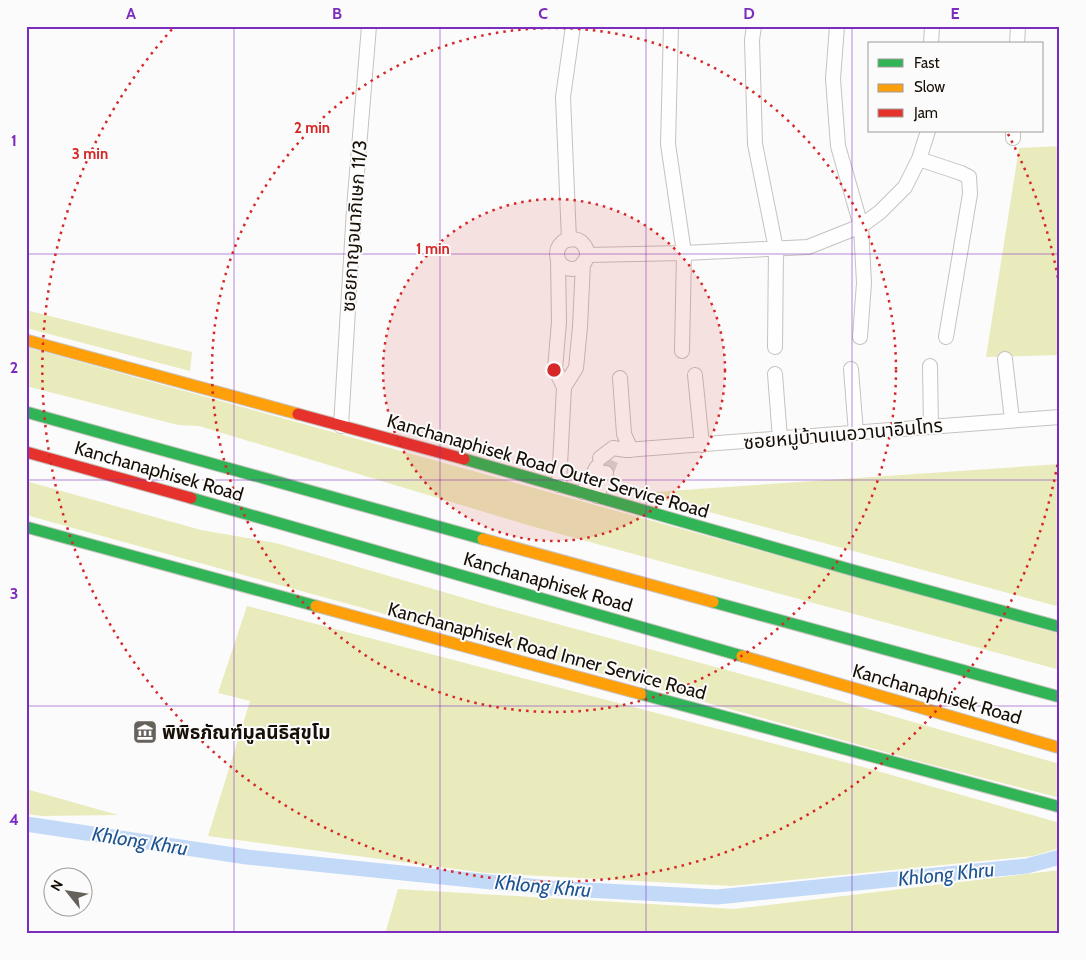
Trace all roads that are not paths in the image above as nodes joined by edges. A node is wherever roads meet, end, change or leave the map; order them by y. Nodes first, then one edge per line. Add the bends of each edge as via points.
1 (369, 26) edge
2 (573, 26) edge
3 (671, 26) edge
4 (754, 26) edge
5 (837, 26) edge
6 (932, 26) edge
7 (1018, 26) edge
8 (931, 42) edge
9 (1017, 42) edge
10 (928, 132) edge
11 (919, 159) junction
12 (862, 226) junction
13 (569, 240) junction
14 (776, 249) junction
15 (684, 254) junction
16 (558, 258) junction
17 (585, 259) junction
18 (860, 337) dead end
19 (946, 337) dead end
20 (26, 340) edge
21 (775, 347) dead end
22 (682, 351) dead end
23 (1005, 359) dead end
24 (930, 366) dead end
25 (851, 369) dead end
26 (775, 374) dead end
27 (695, 375) dead end
28 (620, 378) dead end
29 (564, 387) junction
30 (26, 412) edge
31 (1060, 417) edge
32 (1012, 420) junction
33 (341, 426) junction
34 (931, 427) junction
35 (856, 432) junction
36 (780, 438) junction
37 (702, 445) junction
38 (629, 450) junction
39 (26, 452) edge
40 (559, 485) junction
41 (590, 494) junction
42 (26, 527) edge
43 (1060, 627) edge
44 (1060, 697) edge
45 (1060, 748) edge
46 (1060, 807) edge

1 - 33 street, ซอยกาญจนาภิเษก 11/3
2 - 13 street via 563,97
3 - 15 street via 668,144
4 - 14 street via 756,144
5 - 12 street via 833,79 838,146
6 - 8 street
7 - 9 street
10 - 11 street
11 - 12 street via 905,188
11 - 19 street via 969,177 970,194
12 - 14 street via 808,247
12 - 18 street via 864,283
13 - 16 street via 558,249
13 - 17 street via 582,243
14 - 15 street
14 - 21 street
15 - 17 street
15 - 22 street
16 - 17 street via 567,269 576,269
16 - 29 street via 559,322 555,369
17 - 29 street via 576,368
20 - 33 main road, Kanchanaphisek Road Outer Service Road
23 - 32 street
24 - 34 street
25 - 35 street
26 - 36 street
27 - 37 street
28 - 38 street via 624,434
29 - 40 street
30 - 44 main road, Kanchanaphisek Road
31 - 32 street, ซอยหมู่บ้านเนอวานาอินโทร
32 - 34 street, ซอยหมู่บ้านเนอวานาอินโทร
33 - 40 main road, Kanchanaphisek Road Outer Service Road
34 - 35 street, ซอยหมู่บ้านเนอวานาอินโทร
35 - 36 street, ซอยหมู่บ้านเนอวานาอินโทร
36 - 37 street, ซอยหมู่บ้านเนอวานาอินโทร
37 - 38 street, ซอยหมู่บ้านเนอวานาอินโทร
38 - 41 street, ซอยหมู่บ้านเนอวานาอินโทร via 604,464
39 - 45 main road, Kanchanaphisek Road
40 - 41 main road, Kanchanaphisek Road Outer Service Road
41 - 43 main road, Kanchanaphisek Road Outer Service Road
42 - 46 main road, Kanchanaphisek Road Inner Service Road

